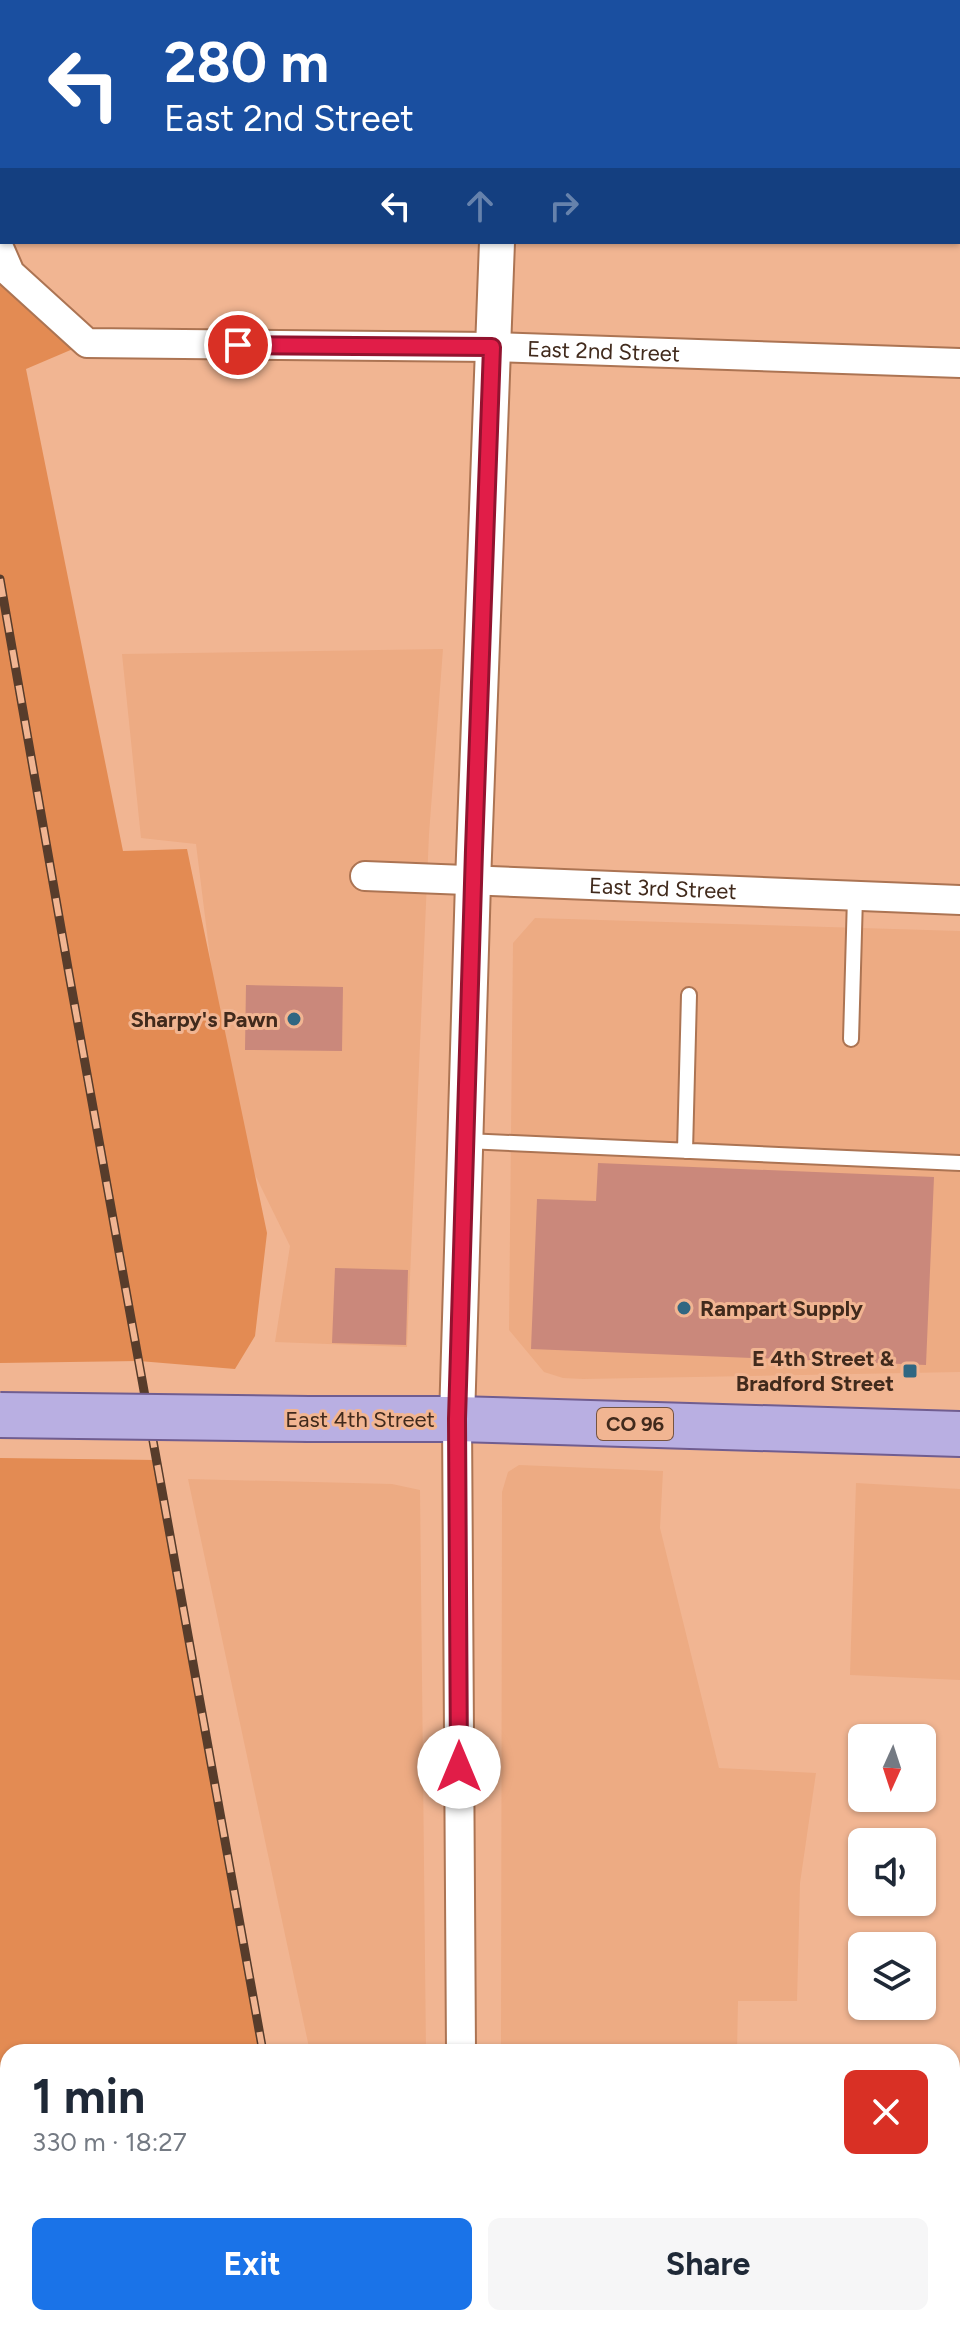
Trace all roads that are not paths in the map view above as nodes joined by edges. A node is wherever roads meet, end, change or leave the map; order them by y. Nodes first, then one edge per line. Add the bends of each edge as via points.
1 (497, 244) edge
2 (0, 250) edge
3 (492, 347) junction
4 (960, 363) edge
5 (365, 876) dead end
6 (473, 882) junction
7 (855, 897) junction
8 (960, 900) edge
9 (689, 995) dead end
10 (851, 1039) dead end
11 (466, 1141) junction
12 (685, 1151) junction
13 (960, 1163) edge
14 (0, 1415) edge
15 (457, 1419) junction
16 (960, 1434) edge
17 (461, 2044) edge

1 - 3 street
2 - 3 street, East 2nd Street via 10,273 87,343
3 - 4 street, East 2nd Street
3 - 6 street
5 - 6 street, East 3rd Street
6 - 7 street, East 3rd Street
6 - 11 street
7 - 8 street, East 3rd Street
7 - 10 lane
9 - 12 lane
11 - 12 lane
11 - 15 street
12 - 13 lane
14 - 15 main road, East 4th Street / CO 96, bridge
15 - 16 main road, East 4th Street / CO 96
15 - 17 street

